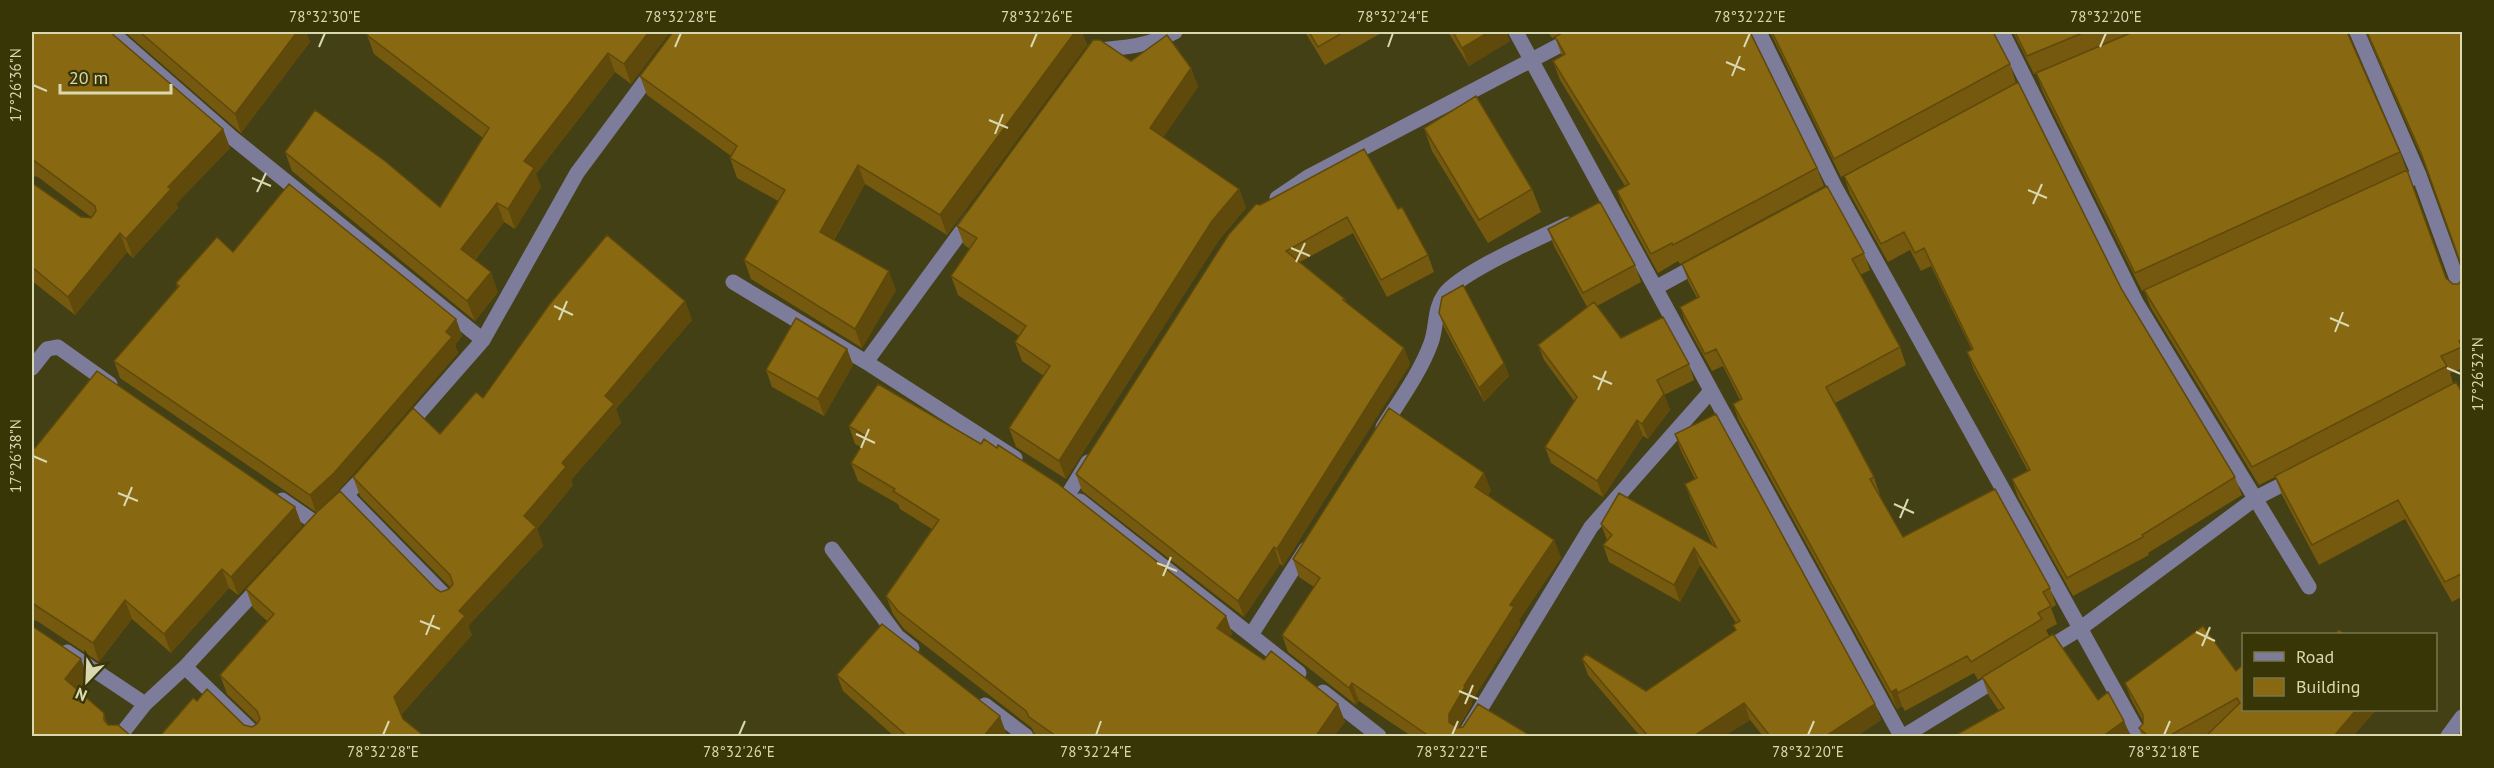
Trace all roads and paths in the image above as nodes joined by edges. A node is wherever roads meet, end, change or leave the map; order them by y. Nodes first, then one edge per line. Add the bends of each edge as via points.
1 (111, 32) edge
2 (1175, 32) edge
3 (1516, 32) edge
4 (1586, 32) edge
5 (1759, 32) edge
6 (2002, 32) edge
7 (2357, 32) edge
8 (661, 60) edge
9 (1088, 60) edge
10 (1531, 60) junction
11 (2418, 175) junction
12 (2375, 195) edge
13 (984, 202) edge
14 (1264, 207) edge
15 (1597, 208) junction
16 (1716, 255) edge
17 (733, 282) dead end
18 (1657, 287) junction
19 (2463, 293) edge
20 (483, 340) junction
21 (866, 362) junction
22 (32, 368) edge
23 (119, 390) edge
24 (1711, 391) junction
25 (392, 444) edge
26 (1372, 444) edge
27 (1094, 453) edge
28 (377, 462) edge
29 (1030, 468) edge
30 (2307, 471) edge
31 (268, 491) edge
32 (347, 496) junction
33 (2256, 498) junction
34 (1315, 534) edge
35 (832, 549) dead end
36 (271, 575) edge
37 (2309, 587) dead end
38 (450, 601) edge
39 (2081, 628) junction
40 (1251, 635) junction
41 (50, 642) edge
42 (925, 658) edge
43 (2032, 658) edge
44 (185, 667) junction
45 (2012, 670) edge
46 (970, 693) edge
47 (145, 704) junction
48 (2463, 717) edge
49 (1360, 731) edge
50 (120, 736) edge
51 (257, 736) edge
52 (1026, 736) edge
53 (1379, 736) edge
54 (1464, 736) edge
55 (1902, 736) edge
56 (2140, 736) edge
57 (2448, 736) edge

1 - 20 street via 230,136
2 - 9 street via 1132,48 1095,50
3 - 10 street
4 - 10 street
5 - 39 street via 1836,189
6 - 33 street via 2142,302
7 - 11 street
8 - 20 street via 578,173
10 - 14 street via 1308,177
10 - 15 street
11 - 12 street
11 - 19 street
13 - 21 street
15 - 18 street
15 - 26 street via 1460,279 1445,293 1423,363
16 - 18 street
17 - 21 street
18 - 24 street
20 - 25 street
21 - 29 street
22 - 23 street via 47,350 58,348
24 - 54 street via 1591,527
24 - 55 street
27 - 40 street via 1064,490
28 - 32 street
30 - 33 street
31 - 32 street via 314,529
32 - 38 street
33 - 37 street
33 - 39 street
34 - 40 street
35 - 42 street via 897,636
36 - 44 street
39 - 43 street
39 - 56 street
40 - 49 street
41 - 47 street
44 - 47 street
44 - 51 street
45 - 55 street
46 - 52 street
47 - 50 street
48 - 57 street
49 - 53 street

